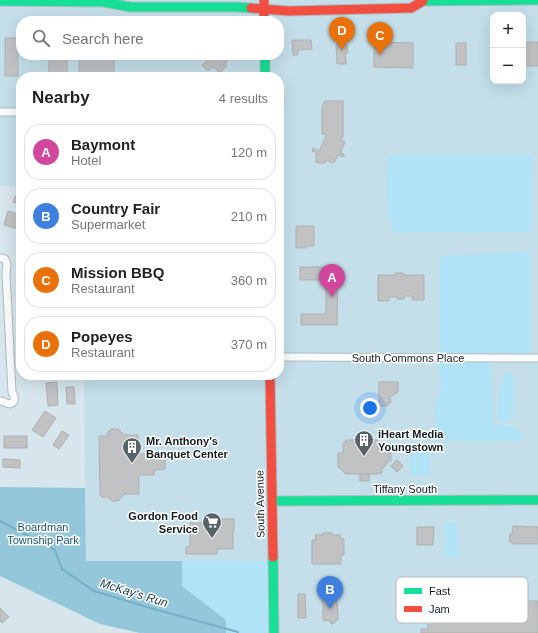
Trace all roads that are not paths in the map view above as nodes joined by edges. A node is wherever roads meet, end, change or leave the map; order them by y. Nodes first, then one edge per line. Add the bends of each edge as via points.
1 (538, 0) edge
2 (0, 1) edge
3 (108, 1) edge
4 (421, 1) edge
5 (264, 5) edge
6 (264, 16) edge
7 (265, 60) edge
8 (265, 72) edge
9 (0, 112) edge
10 (16, 112) edge
11 (0, 258) edge
12 (284, 358) edge
13 (538, 358) edge
14 (270, 380) edge
15 (0, 401) edge
16 (538, 500) edge
17 (272, 502) junction
18 (274, 633) edge

1 - 4 main road
2 - 3 main road
3 - 5 main road via 130,7
4 - 5 main road via 411,8 289,11
5 - 6 main road
7 - 8 main road
9 - 10 street
11 - 15 street via 7,262 12,392 15,396 15,400 10,404
12 - 13 street, South Commons Place
14 - 17 main road, South Avenue
16 - 17 main road, Tiffany South
17 - 18 main road, South Avenue

